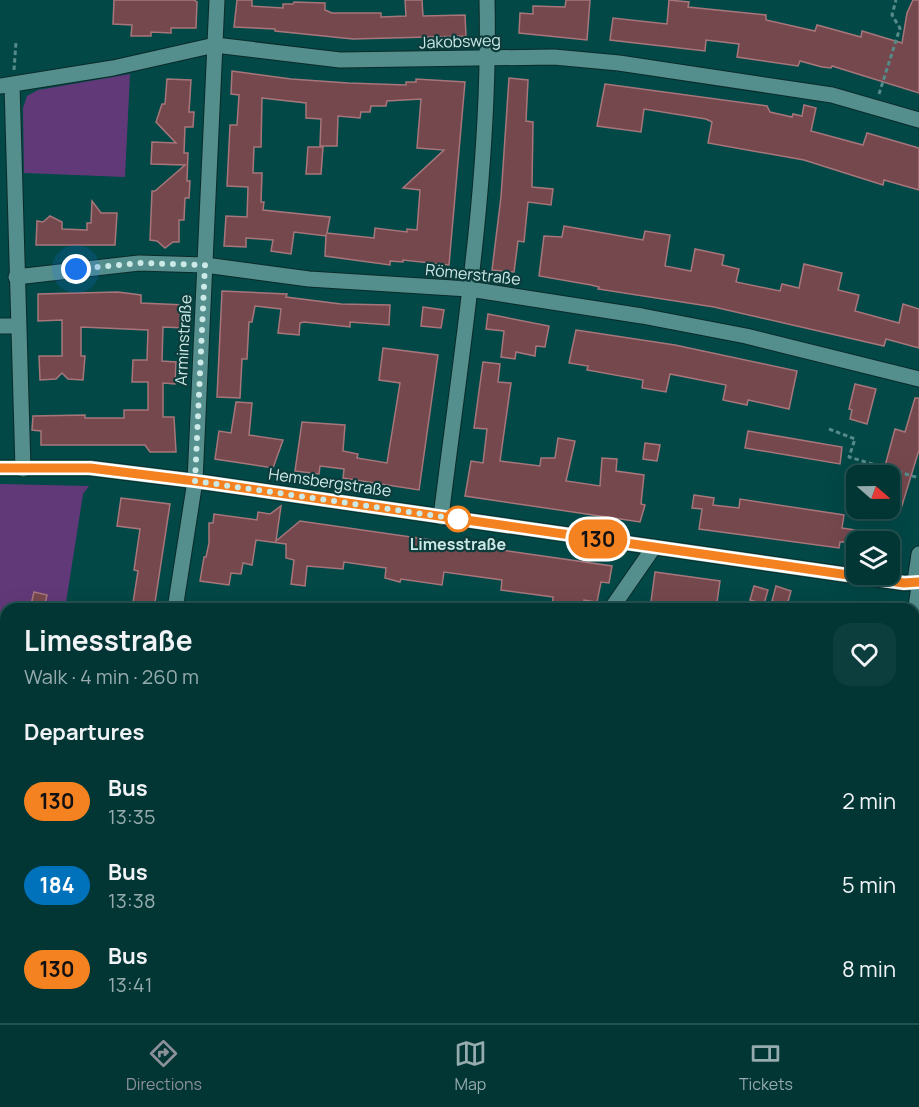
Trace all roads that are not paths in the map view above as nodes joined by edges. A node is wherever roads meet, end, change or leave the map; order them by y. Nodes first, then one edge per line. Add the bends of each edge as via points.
1 (217, 0) edge
2 (487, 0) edge
3 (215, 45) junction
4 (488, 57) junction
5 (6, 85) edge
6 (919, 120) edge
7 (205, 265) junction
8 (16, 277) junction
9 (469, 290) junction
10 (0, 326) edge
11 (18, 326) junction
12 (919, 379) edge
13 (0, 468) edge
14 (23, 469) junction
15 (195, 481) junction
16 (441, 517) junction
17 (654, 547) junction
18 (919, 554) edge
19 (919, 583) edge
20 (176, 603) edge
21 (615, 603) edge
22 (916, 603) edge

1 - 3 street, Arminstraße
2 - 4 street
3 - 4 street, Jakobsweg via 340,60
3 - 5 street, Jakobsweg via 113,68
3 - 7 street, Arminstraße
4 - 6 street, Jakobsweg via 554,57 619,63 832,95
4 - 9 street
5 - 8 street
7 - 8 street, Römerstraße via 139,263
7 - 9 street, Römerstraße via 309,279
7 - 15 street, Arminstraße
8 - 11 street
9 - 12 street, Römerstraße via 746,336
9 - 16 street
10 - 11 street
11 - 14 street
13 - 14 street, Hemsbergstraße
14 - 15 street, Hemsbergstraße via 90,468
15 - 16 street, Hemsbergstraße
15 - 20 street, Arminstraße
16 - 17 street, Hemsbergstraße
17 - 19 street, Hemsbergstraße
17 - 21 street
18 - 19 street
19 - 22 street

